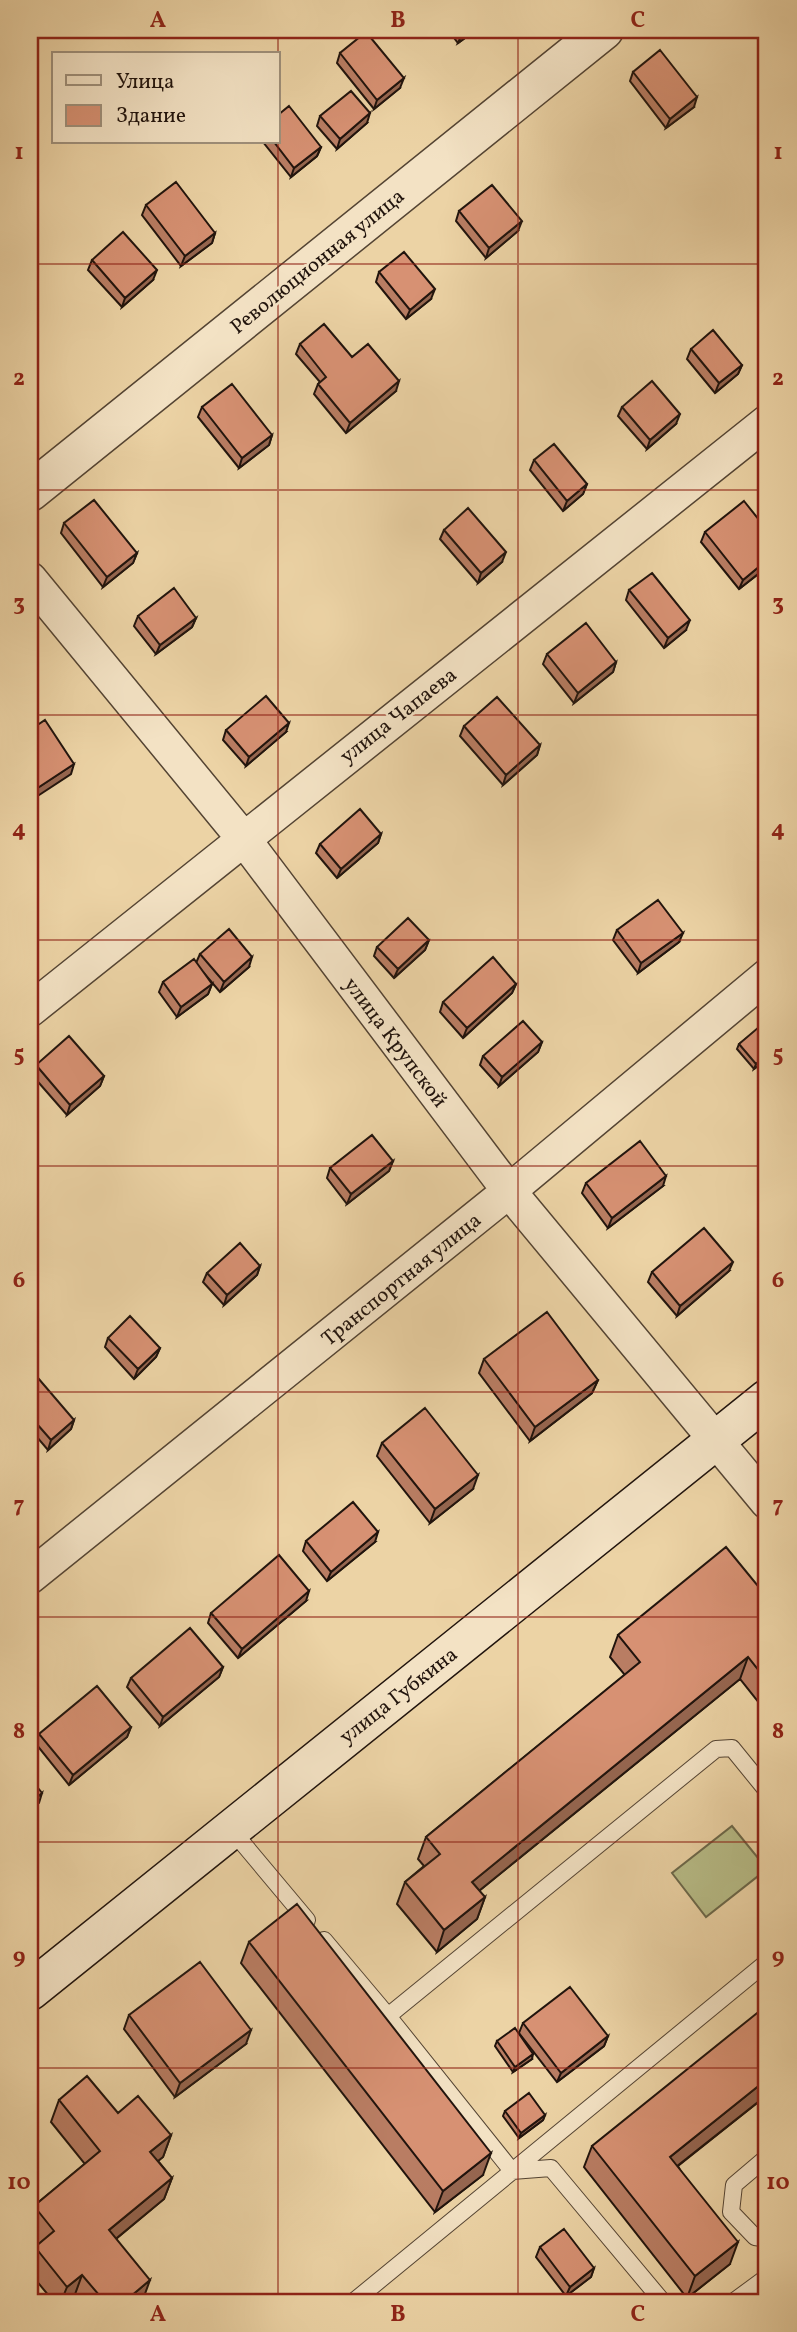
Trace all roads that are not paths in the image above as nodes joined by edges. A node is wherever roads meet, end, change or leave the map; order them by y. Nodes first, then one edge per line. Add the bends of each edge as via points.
1 (604, 30) edge
2 (767, 422) edge
3 (30, 492) edge
4 (30, 579) edge
5 (243, 838) junction
6 (767, 976) edge
7 (30, 1010) edge
8 (509, 1191) junction
9 (767, 1399) edge
10 (718, 1441) junction
11 (767, 1502) edge
12 (30, 1577) edge
13 (767, 1791) edge
14 (230, 1828) junction
15 (767, 1962) edge
16 (30, 1991) edge
17 (388, 2016) junction
18 (767, 2157) edge
19 (512, 2171) junction
20 (767, 2239) edge
21 (767, 2277) edge
22 (353, 2302) edge
23 (663, 2302) edge
24 (733, 2302) edge

1 - 3 main road, Революционная улица
2 - 5 street, улица Чапаева
4 - 5 street, улица Крупской
5 - 7 street, улица Чапаева
5 - 8 street, улица Крупской
6 - 8 street, Транспортная улица
8 - 10 street, улица Крупской
8 - 12 street, Транспортная улица
9 - 10 main road, улица Губкина
10 - 11 street, улица Крупской
10 - 14 main road, улица Губкина
13 - 17 lane via 732,1748 716,1749
14 - 16 main road, улица Губкина
14 - 17 lane
15 - 19 lane
17 - 19 lane
18 - 20 lane via 734,2185 731,2212 755,2237
19 - 22 lane
19 - 23 lane via 551,2168
21 - 24 lane

